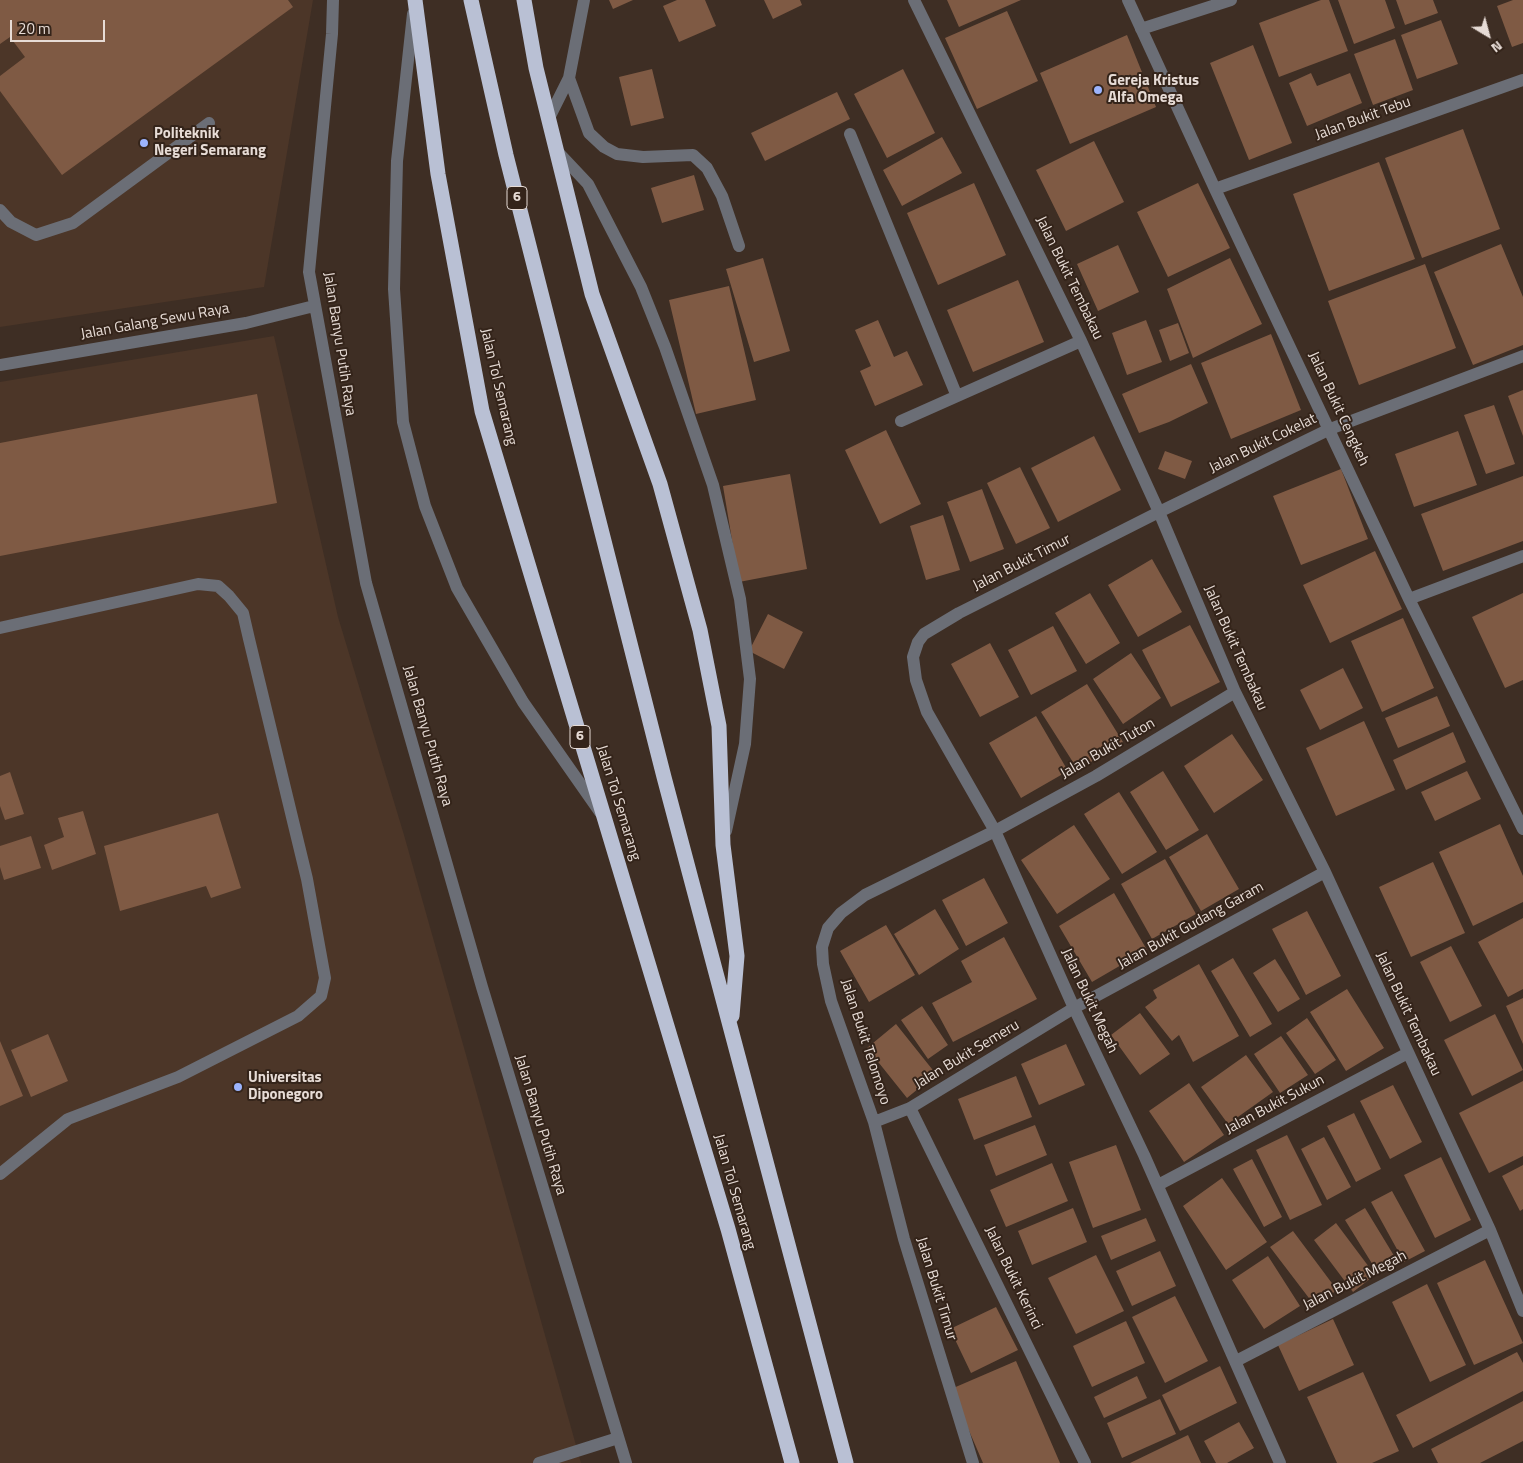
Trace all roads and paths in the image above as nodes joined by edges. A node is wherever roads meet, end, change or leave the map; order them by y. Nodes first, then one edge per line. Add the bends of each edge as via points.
1 (333, 0) edge
2 (415, 0) edge
3 (471, 0) edge
4 (524, 0) edge
5 (584, 0) edge
6 (914, 0) edge
7 (1128, 0) edge
8 (1230, 0) edge
9 (1141, 29) junction
10 (569, 78) junction
11 (1523, 80) edge
12 (549, 118) junction
13 (210, 123) dead end
14 (850, 134) dead end
15 (556, 150) junction
16 (1215, 189) junction
17 (0, 210) edge
18 (739, 246) dead end
19 (314, 306) junction
20 (1081, 341) junction
21 (1523, 356) edge
22 (0, 365) edge
23 (956, 394) junction
24 (901, 421) dead end
25 (1330, 430) junction
26 (1159, 512) junction
27 (1523, 556) edge
28 (1409, 599) junction
29 (0, 628) edge
30 (913, 657) joint
31 (1235, 692) junction
32 (604, 818) junction
33 (1523, 829) edge
34 (995, 832) junction
35 (723, 845) junction
36 (1324, 872) junction
37 (1074, 1008) junction
38 (731, 1028) junction
39 (1408, 1053) junction
40 (910, 1108) junction
41 (874, 1122) junction
42 (0, 1174) edge
43 (1158, 1184) junction
44 (1490, 1230) junction
45 (1523, 1310) edge
46 (1236, 1361) junction
47 (618, 1438) junction
48 (539, 1463) edge
49 (626, 1463) edge
50 (792, 1463) edge
51 (846, 1463) edge
52 (973, 1463) edge
53 (1085, 1463) edge
54 (1280, 1463) edge

1 - 19 street, Jalan Banyu Putih Raya via 310,272
2 - 32 highway, Jalan Tol Semarang / 6 via 438,174 482,411
2 - 32 street via 397,161 394,289 404,422 425,506 456,588 523,702
3 - 38 highway, 6 via 506,155
4 - 12 highway
5 - 10 street
6 - 20 street, Jalan Bukit Tembakau
7 - 9 street, Jalan Bukit Cengkeh
8 - 9 street
9 - 16 street, Jalan Bukit Cengkeh
10 - 12 street
10 - 18 street via 589,133 604,147 617,154 643,157 693,155 707,168 722,196
11 - 16 street, Jalan Bukit Tebu
12 - 15 highway
13 - 17 street via 73,223 36,235 12,222
14 - 23 street
15 - 35 highway via 592,294 660,484 700,630 719,726
15 - 35 street via 588,184 641,287 666,347 713,485 740,599 750,679 745,744
16 - 25 street, Jalan Bukit Cengkeh
19 - 22 street, Jalan Galang Sewu Raya via 246,322
19 - 47 street, Jalan Banyu Putih Raya via 366,583 482,987
20 - 23 street
20 - 26 street, Jalan Bukit Tembakau
21 - 25 street, Jalan Bukit Cokelat
23 - 24 street
25 - 26 street, Jalan Bukit Cokelat
25 - 28 street, Jalan Bukit Cengkeh
26 - 30 street, Jalan Bukit Timur via 952,617 924,634
26 - 31 street, Jalan Bukit Tembakau
27 - 28 street
28 - 33 street, Jalan Bukit Cengkeh
29 - 42 street via 198,584 218,586 229,596 243,613 250,640 307,878 325,978 322,996 298,1016 178,1078 68,1119
30 - 34 street, Jalan Bukit Megah via 926,712
31 - 34 street, Jalan Bukit Tuton via 1096,776
31 - 36 street, Jalan Bukit Tembakau
32 - 50 highway, Jalan Tol Semarang / 6 via 728,1229
34 - 37 street, Jalan Bukit Megah
34 - 41 street, Jalan Bukit Telomoyo via 865,895 828,928 822,947 831,1001
35 - 38 highway via 737,956
36 - 37 street, Jalan Bukit Gudang Garam
36 - 39 street, Jalan Bukit Tembakau
37 - 40 street, Jalan Bukit Semeru
37 - 43 street, Jalan Bukit Megah
38 - 51 highway, 6
39 - 43 street, Jalan Bukit Sukun
39 - 44 street, Jalan Bukit Tembakau
40 - 41 street, Jalan Bukit Semeru
40 - 53 street, Jalan Bukit Kerinci
41 - 52 street, Jalan Bukit Timur via 904,1239
43 - 46 street, Jalan Bukit Megah
44 - 45 street, Jalan Bukit Tembakau
44 - 46 street, Jalan Bukit Megah
46 - 54 street, Jalan Bukit Megah
47 - 48 street
47 - 49 street, Jalan Banyu Putih Raya

